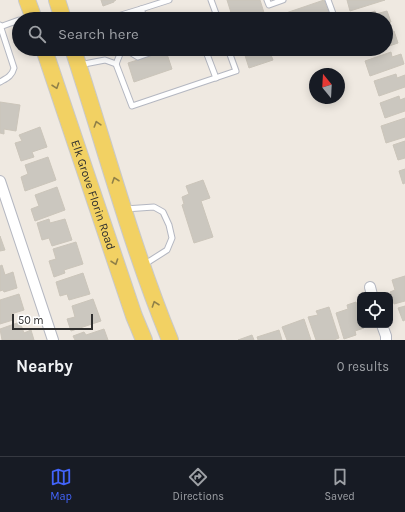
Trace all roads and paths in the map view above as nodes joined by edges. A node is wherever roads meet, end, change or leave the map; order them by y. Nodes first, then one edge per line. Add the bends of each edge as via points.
1 (27, 0) edge
2 (57, 0) edge
3 (169, 0) edge
4 (211, 0) edge
5 (267, 0) edge
6 (283, 0) edge
7 (328, 0) edge
8 (141, 9) junction
9 (26, 12) edge
10 (61, 12) edge
11 (131, 12) edge
12 (142, 12) edge
13 (216, 12) edge
14 (332, 12) edge
15 (12, 22) edge
16 (0, 26) edge
17 (46, 56) edge
18 (75, 56) edge
19 (119, 56) edge
20 (208, 56) edge
21 (231, 56) edge
22 (116, 64) junction
23 (78, 65) junction
24 (216, 78) junction
25 (0, 82) edge
26 (0, 182) edge
27 (124, 209) junction
28 (142, 266) junction
29 (383, 328) edge
30 (53, 340) edge
31 (144, 340) edge
32 (170, 340) edge
33 (386, 340) edge

1 - 9 main road
2 - 10 main road
3 - 8 lane
4 - 13 lane
5 - 6 lane via 269,5
7 - 14 lane
8 - 11 lane
8 - 12 lane
15 - 16 lane
16 - 25 lane via 14,68 8,78
17 -> 31 main road, Elk Grove Florin Road
18 - 23 main road, Elk Grove Florin Road
19 - 22 lane
20 - 24 lane
21 - 24 lane via 236,71
22 - 23 lane via 105,60
22 - 24 lane via 132,106
27 -> 23 main road, Elk Grove Florin Road
26 - 30 street
27 - 28 main road, Elk Grove Florin Road
27 - 28 lane via 154,207 163,212 168,224 172,238 167,250
32 -> 28 main road, Elk Grove Florin Road
29 - 33 street

